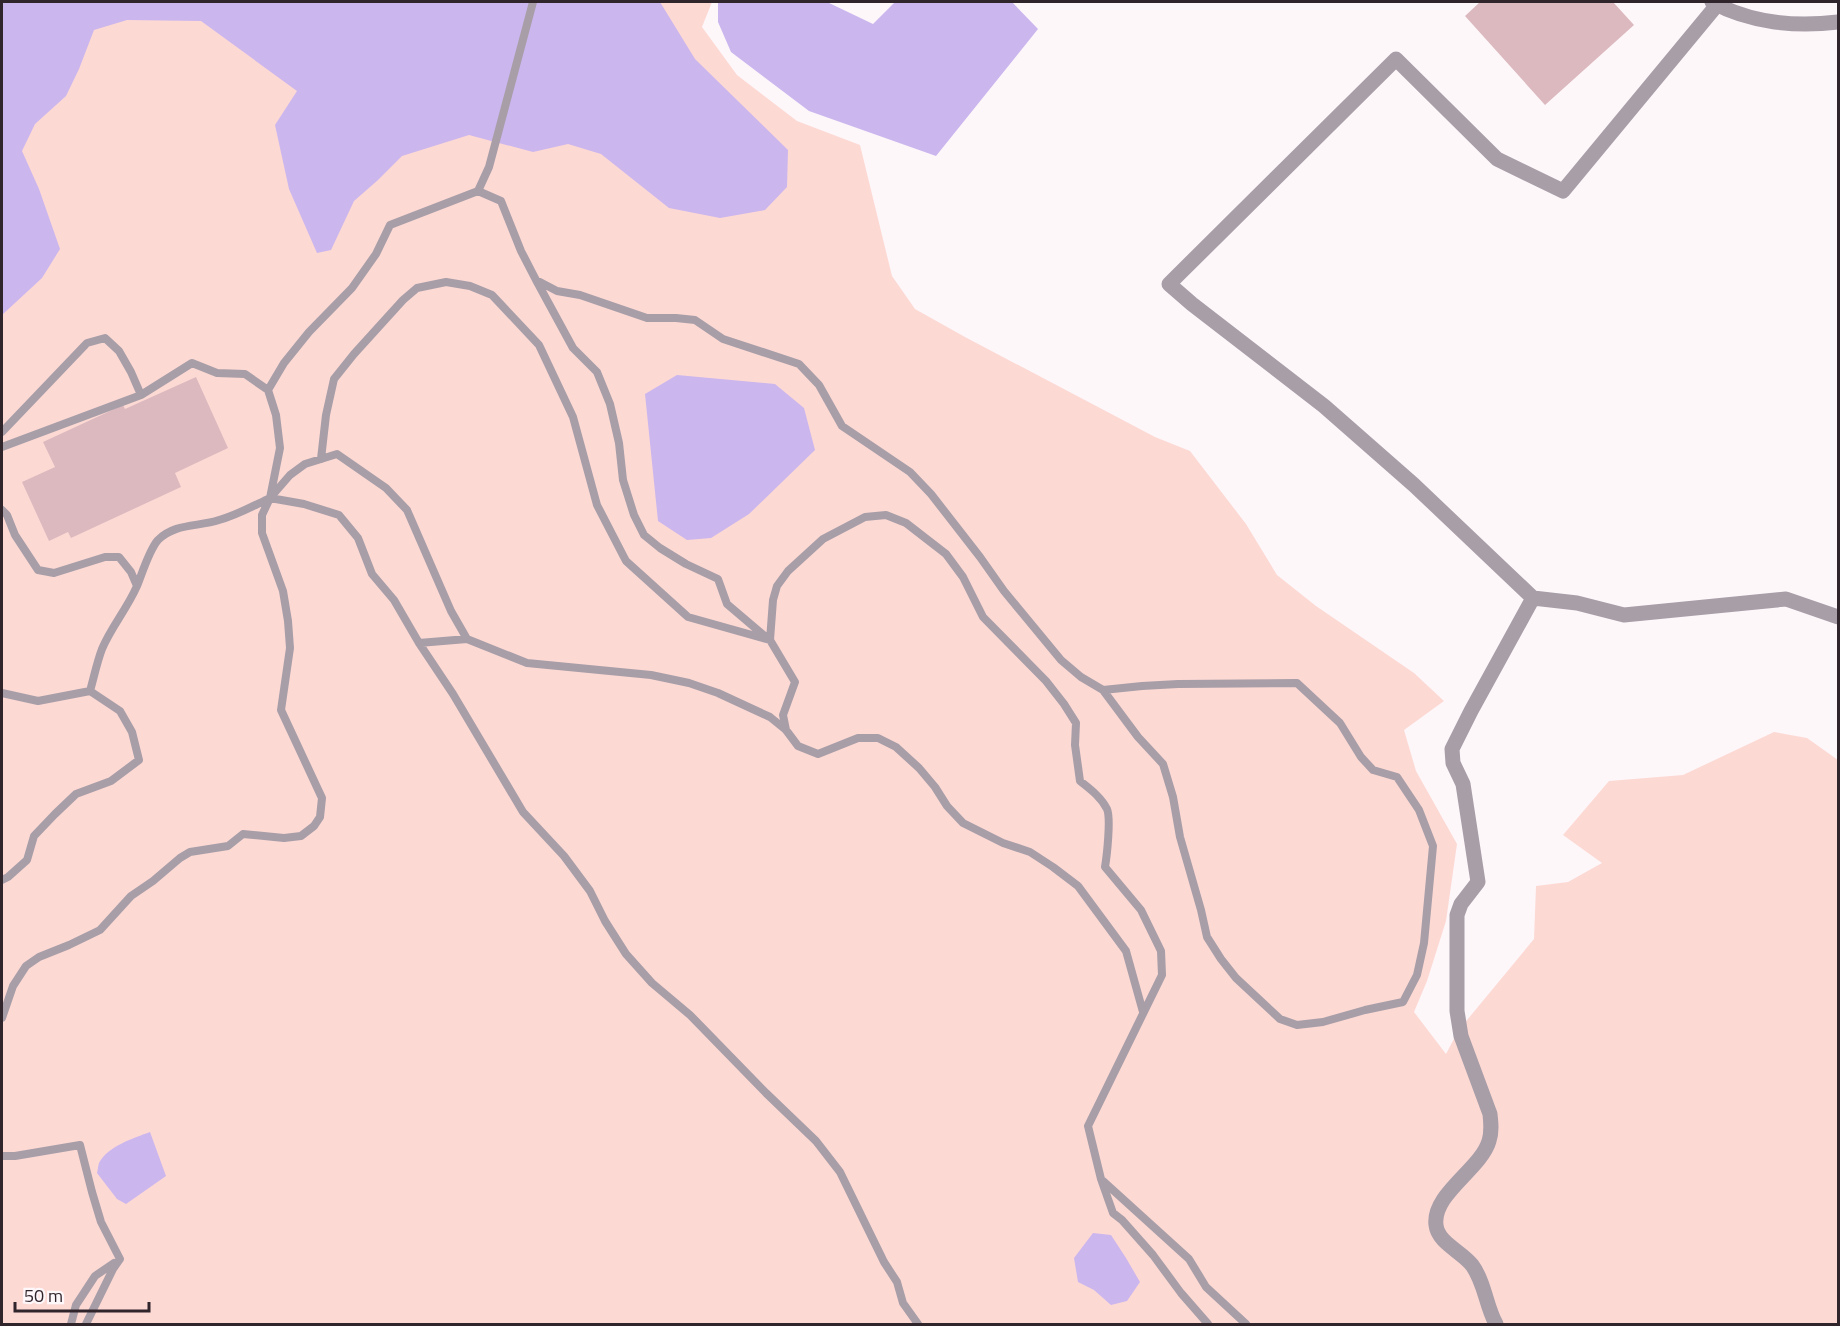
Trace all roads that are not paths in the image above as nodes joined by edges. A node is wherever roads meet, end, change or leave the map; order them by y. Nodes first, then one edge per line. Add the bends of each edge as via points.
1 (533, 2) edge
2 (1715, 3) edge
3 (1839, 22) edge
4 (478, 191) junction
5 (536, 280) junction
6 (268, 390) junction
7 (143, 394) junction
8 (2, 432) edge
9 (2, 447) edge
10 (321, 459) junction
11 (270, 498) junction
12 (2, 510) edge
13 (137, 586) junction
14 (1533, 598) junction
15 (1839, 618) edge
16 (466, 639) junction
17 (770, 640) junction
18 (419, 643) junction
19 (1102, 690) junction
20 (90, 691) junction
21 (2, 693) edge
22 (786, 730) junction
23 (2, 880) edge
24 (1143, 1012) junction
25 (2, 1018) edge
26 (2, 1156) edge
27 (1101, 1179) junction
28 (120, 1259) junction
29 (71, 1324) edge
30 (86, 1324) edge
31 (918, 1324) edge
32 (1208, 1324) edge
33 (1246, 1324) edge
34 (1496, 1324) edge

1 - 4 lane via 489,166
2 - 3 street via 1778,22
2 - 14 street via 1563,191 1497,159 1396,59 1170,284 1324,406
4 - 5 lane via 501,201
4 - 6 lane via 390,225 352,288 309,332
5 - 17 lane via 573,348 597,372 610,404 623,480 644,535 686,564 718,579 727,604
5 - 19 lane via 557,291 646,318 695,320 723,339 799,364 819,385 842,426 910,472 950,516 1004,591 1061,660
6 - 7 lane via 245,374 217,372 192,363
6 - 11 lane via 280,448
7 - 8 lane via 119,351 105,338 87,343
7 - 9 lane
10 - 11 lane via 290,475
10 - 16 lane via 337,454 386,488 407,510
10 - 17 lane via 334,379 354,354 417,288 446,282 470,286 492,295 539,345 573,417 597,505 626,561 688,617
11 - 13 lane via 216,521 171,530 157,541
11 - 18 lane via 339,514 358,538 372,574 394,600
11 - 25 lane via 262,515 262,533 283,591 290,648 281,710 322,798 320,818 301,836 243,834 228,846 190,852 180,858 131,896 100,930 26,966 13,986
12 - 13 lane via 38,570 54,573 105,557 119,557
13 - 20 lane via 102,650
14 - 15 street via 1577,603 1624,615 1786,599
14 - 34 street via 1452,749 1453,763 1463,784 1478,882 1457,915 1458,1026 1491,1123 1489,1143 1438,1209 1436,1226 1445,1241 1471,1264
16 - 18 lane
16 - 22 lane via 526,663 651,675 689,683 770,717
17 - 22 lane via 795,682 783,715
17 - 24 lane via 773,600 788,571 823,539 865,517 886,515 906,523 946,554 963,577 983,617 1046,681 1076,723 1080,781 1108,811 1105,867 1141,910 1161,951 1162,975
18 - 31 lane via 523,812 590,891 626,954 816,1141 840,1172 897,1282 903,1303
19 - 19 lane via 1178,684 1297,683 1340,723 1373,770 1397,777 1419,810 1433,846 1424,942 1417,975 1403,1002 1296,1025 1280,1019 1236,978 1207,937 1163,764
20 - 21 lane via 38,701
20 - 23 lane via 120,711 132,732 139,760 111,781 76,794 34,836 27,860
22 - 24 lane via 798,746 818,754 858,738 878,738 896,747 935,786 963,823 1030,852 1078,886 1126,951
24 - 27 lane via 1088,1126
26 - 28 lane via 80,1145 101,1222
27 - 32 lane via 1113,1213 1153,1255
27 - 33 lane via 1189,1259 1206,1287
28 - 29 lane via 95,1276 76,1305
28 - 30 lane

